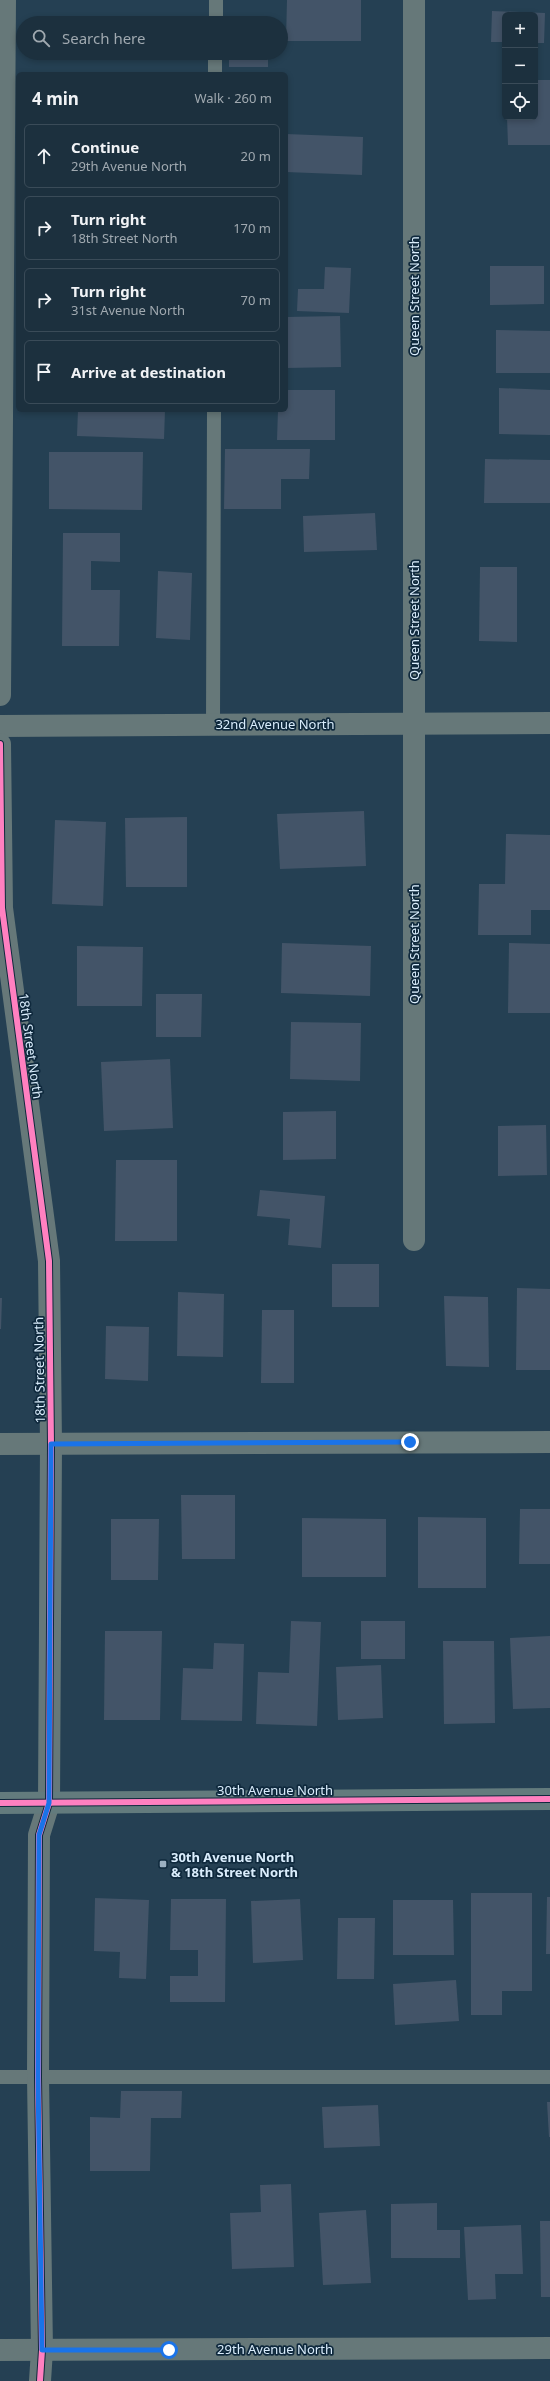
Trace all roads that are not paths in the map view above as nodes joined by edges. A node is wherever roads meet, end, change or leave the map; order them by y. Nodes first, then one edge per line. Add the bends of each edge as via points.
1 (5, 0) edge
2 (216, 0) edge
3 (414, 0) edge
4 (216, 16) edge
5 (216, 60) edge
6 (215, 72) edge
7 (214, 412) edge
8 (0, 695) edge
9 (414, 723) junction
10 (550, 723) edge
11 (213, 724) junction
12 (0, 726) edge
13 (0, 744) edge
14 (414, 1240) dead end
15 (550, 1442) edge
16 (0, 1444) edge
17 (51, 1444) junction
18 (550, 1799) edge
19 (0, 1803) edge
20 (49, 1803) junction
21 (0, 2077) edge
22 (38, 2077) junction
23 (550, 2077) edge
24 (550, 2348) edge
25 (0, 2350) edge
26 (42, 2350) junction
27 (40, 2381) edge

1 - 8 street
2 - 4 lane
3 - 9 street, Queen Street North
5 - 6 lane
7 - 11 lane
9 - 10 street, 32nd Avenue North
9 - 11 street, 32nd Avenue North
9 - 14 street, Queen Street North
11 - 12 street, 32nd Avenue North
13 - 17 street, 18th Street North via 2,908 49,1261
15 - 17 street
16 - 17 street
17 - 20 street, 18th Street North
18 - 20 street, 30th Avenue North
19 - 20 street, 30th Avenue North
20 - 22 street, 18th Street North via 39,1835
21 - 22 lane
22 - 23 lane
22 - 26 street, 18th Street North
24 - 26 street, 29th Avenue North
25 - 26 street, 29th Avenue North
26 - 27 street, 18th Street North

